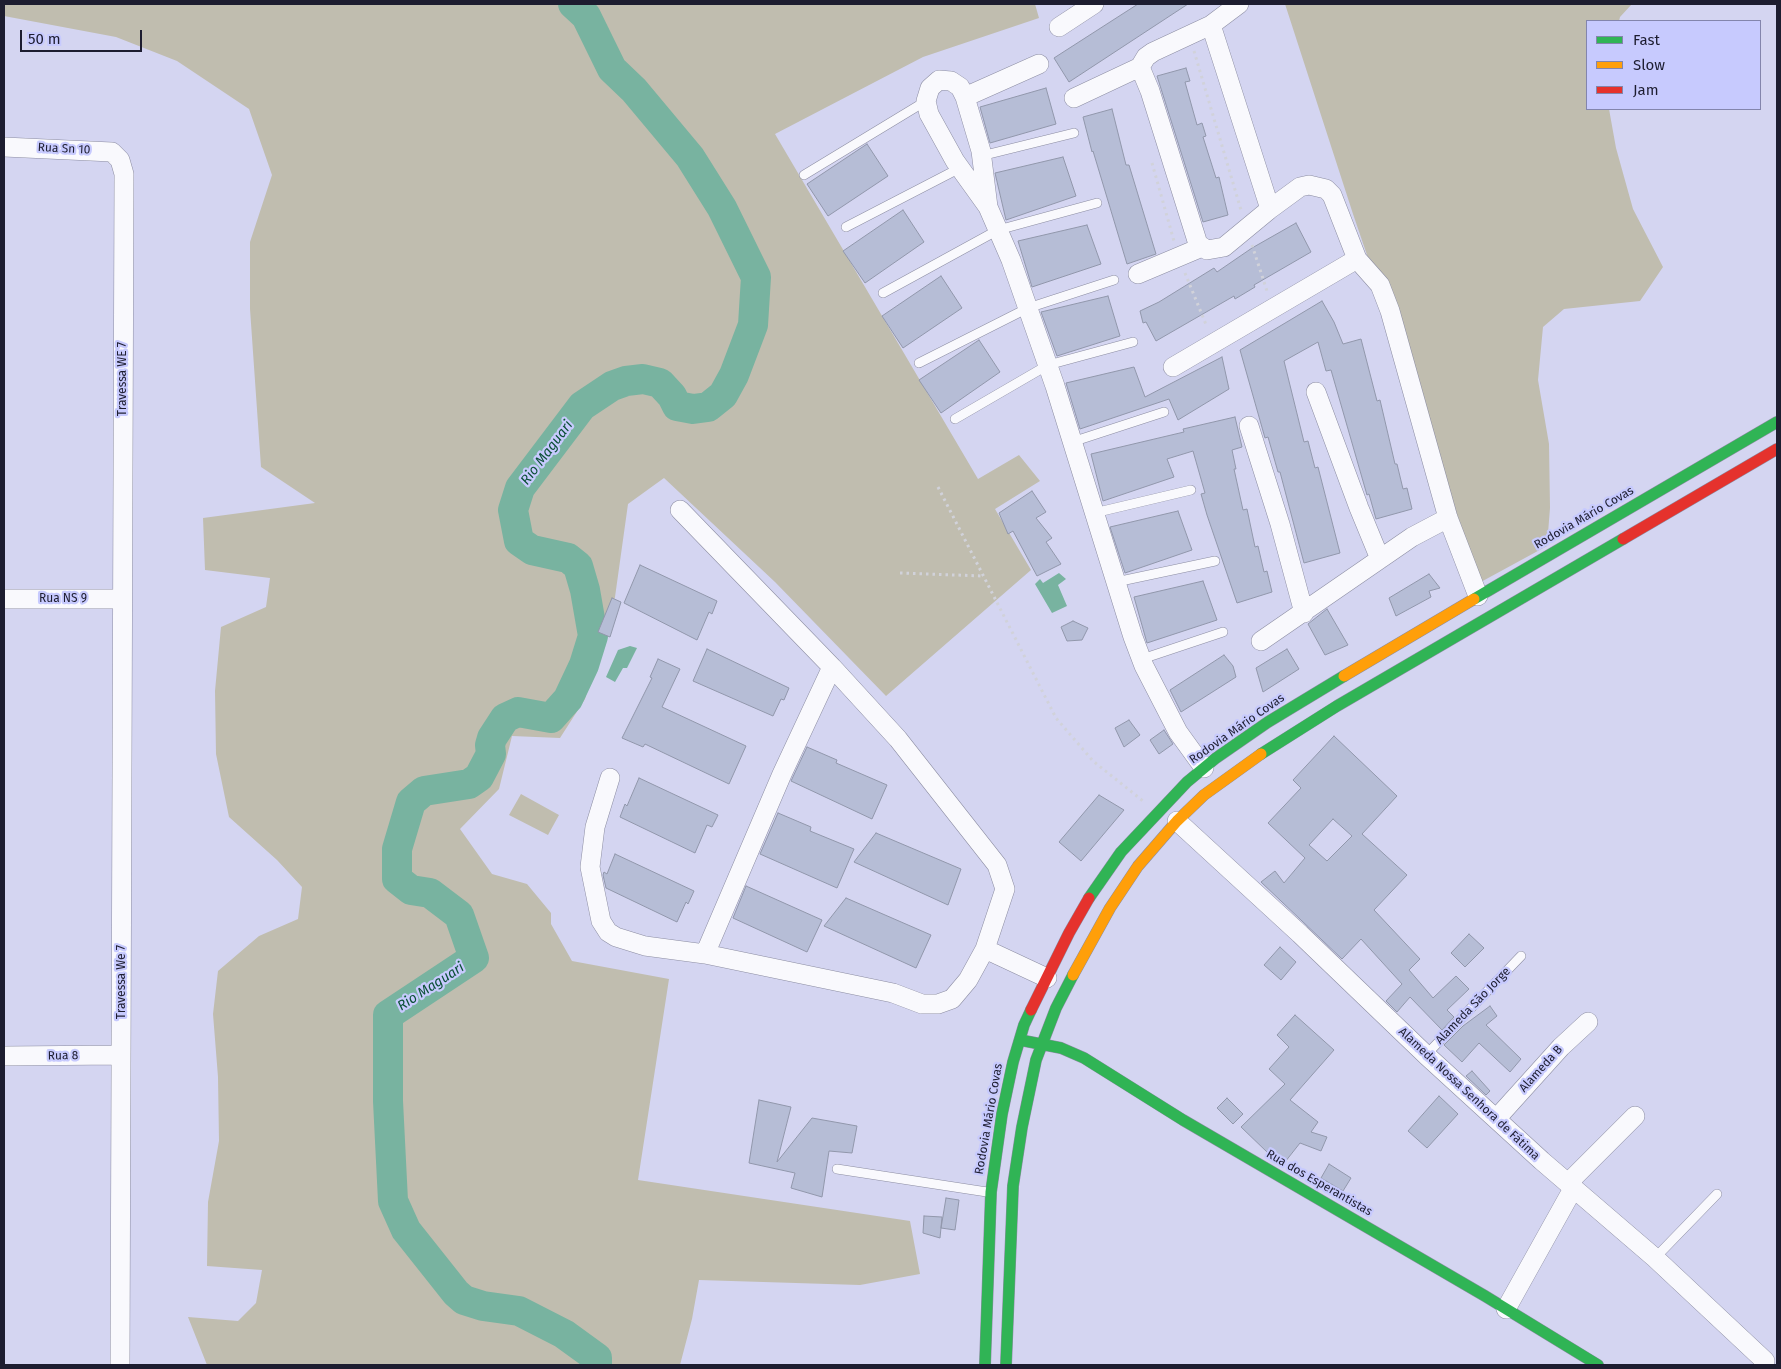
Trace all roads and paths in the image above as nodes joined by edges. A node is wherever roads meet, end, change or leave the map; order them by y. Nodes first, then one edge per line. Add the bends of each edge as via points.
1 (1094, 4) edge
2 (1239, 4) edge
3 (1211, 25) junction
4 (1059, 27) dead end
5 (1190, 35) junction
6 (1039, 64) dead end
7 (1140, 67) junction
8 (965, 97) junction
9 (1074, 98) dead end
10 (926, 101) junction
11 (1074, 133) dead end
12 (4, 147) edge
13 (981, 156) junction
14 (1151, 156) dead end
15 (120, 160) joint
16 (960, 168) junction
17 (804, 175) dead end
18 (1097, 203) dead end
19 (988, 207) junction
20 (1270, 209) junction
21 (846, 227) dead end
22 (1246, 228) junction
23 (998, 230) junction
24 (1202, 247) junction
25 (1179, 257) junction
26 (1357, 259) junction
27 (1138, 274) dead end
28 (1114, 280) dead end
29 (883, 293) dead end
30 (1028, 308) junction
31 (1272, 309) junction
32 (1210, 335) dead end
33 (1133, 342) dead end
34 (919, 363) dead end
35 (1048, 365) junction
36 (1173, 367) dead end
37 (1316, 392) dead end
38 (1164, 412) dead end
39 (955, 419) dead end
40 (1777, 422) edge
41 (1249, 426) dead end
42 (1072, 442) junction
43 (1777, 449) edge
44 (938, 487) dead end
45 (1191, 490) dead end
46 (680, 510) dead end
47 (1094, 513) junction
48 (1448, 518) junction
49 (1549, 554) junction
50 (1380, 559) junction
51 (1215, 561) dead end
52 (900, 573) dead end
53 (984, 576) junction
54 (1561, 576) junction
55 (1115, 582) junction
56 (1478, 596) junction
57 (4, 599) edge
58 (121, 600) junction
59 (1304, 613) junction
60 (1223, 632) dead end
61 (1262, 641) dead end
62 (1142, 659) junction
63 (832, 667) junction
64 (1204, 768) junction
65 (610, 778) dead end
66 (1157, 812) junction
67 (1177, 821) junction
68 (985, 949) junction
69 (705, 954) junction
70 (1521, 956) dead end
71 (1047, 978) junction
72 (1588, 1022) dead end
73 (1019, 1040) junction
74 (1041, 1043) junction
75 (122, 1055) junction
76 (1426, 1055) junction
77 (4, 1056) edge
78 (1635, 1116) dead end
79 (1496, 1119) junction
80 (837, 1170) dead end
81 (1571, 1185) junction
82 (991, 1192) junction
83 (1718, 1194) dead end
84 (1655, 1258) junction
85 (1506, 1308) junction
86 (1767, 1360) edge
87 (120, 1365) edge
88 (985, 1365) edge
89 (1006, 1365) edge
90 (1598, 1365) edge

1 - 4 street
2 - 3 street
3 - 5 street
3 - 20 street
5 - 7 street via 1153,52
5 - 22 path
6 - 8 street
7 - 9 street
7 - 24 street via 1198,244
8 - 10 street via 960,87 951,81 939,80 930,88
8 - 13 street
10 - 16 street via 929,114
10 - 17 lane
11 - 13 lane
12 - 15 street, Rua Sn 10 via 112,152
13 - 19 street
14 - 25 path
15 - 58 street, Travessa WE 7 via 124,174
16 - 19 street
16 - 21 lane
18 - 23 lane
19 - 23 street
20 - 22 street
20 - 26 street via 1300,187 1309,185 1326,189 1336,205
22 - 24 street via 1224,247 1212,250
22 - 31 path
23 - 29 lane
23 - 30 street
24 - 25 street
25 - 27 street
25 - 32 path
26 - 31 street
26 - 48 street via 1380,286 1390,311
28 - 30 lane
30 - 34 lane
30 - 35 street
31 - 36 street
33 - 35 lane
35 - 39 lane
35 - 42 street
37 - 50 street
38 - 42 lane
40 - 49 main road, Rodovia Mário Covas
41 - 59 street
42 - 47 street
43 - 54 main road
44 - 53 path
45 - 47 lane
46 - 63 street
47 - 55 street
48 - 50 street
48 - 56 street
49 - 54 main road
49 - 56 main road, Rodovia Mário Covas
50 - 59 street
51 - 55 lane
52 - 53 path
53 - 66 path via 1056,718 1093,760
54 - 67 main road via 1337,706 1243,765
55 - 62 street
56 - 64 main road, Rodovia Mário Covas via 1268,722
57 - 58 street, Rua NS 9
58 - 75 street, Travessa We 7 via 124,716
59 - 61 street
60 - 62 lane
62 - 64 street via 1178,732
63 - 68 street via 898,739 997,865 1004,889
63 - 69 street
64 - 66 main road, Rodovia Mário Covas
65 - 69 street via 595,827 590,867 601,921 616,937 645,946
66 - 71 main road, Rodovia Mário Covas via 1121,852 1095,888
67 - 74 main road via 1138,866 1110,908 1056,1008
67 - 76 street, Alameda Nossa Senhora de Fátima
68 - 69 street via 961,991 952,999 938,1004 922,1004 892,993
68 - 71 street
70 - 76 lane, Alameda São Jorge
71 - 73 main road, Rodovia Mário Covas
72 - 79 street, Alameda B via 1561,1046
73 - 74 main road, Rua dos Esperantistas
73 - 82 main road, Rodovia Mário Covas via 1005,1095
74 - 85 main road, Rua dos Esperantistas via 1070,1051 1096,1065 1183,1120
74 - 89 main road via 1025,1111 1013,1186
75 - 77 street, Rua 8
75 - 87 street, Travessa We 7
76 - 79 street, Alameda Nossa Senhora de Fátima
78 - 81 street
79 - 81 street, Alameda Nossa Senhora de Fátima
80 - 82 lane
81 - 84 street, Alameda Nossa Senhora de Fátima
81 - 85 street
82 - 88 main road, Rodovia Mário Covas
83 - 84 lane
84 - 86 street, Alameda Nossa Senhora de Fátima
85 - 90 main road, Rua dos Esperantistas

